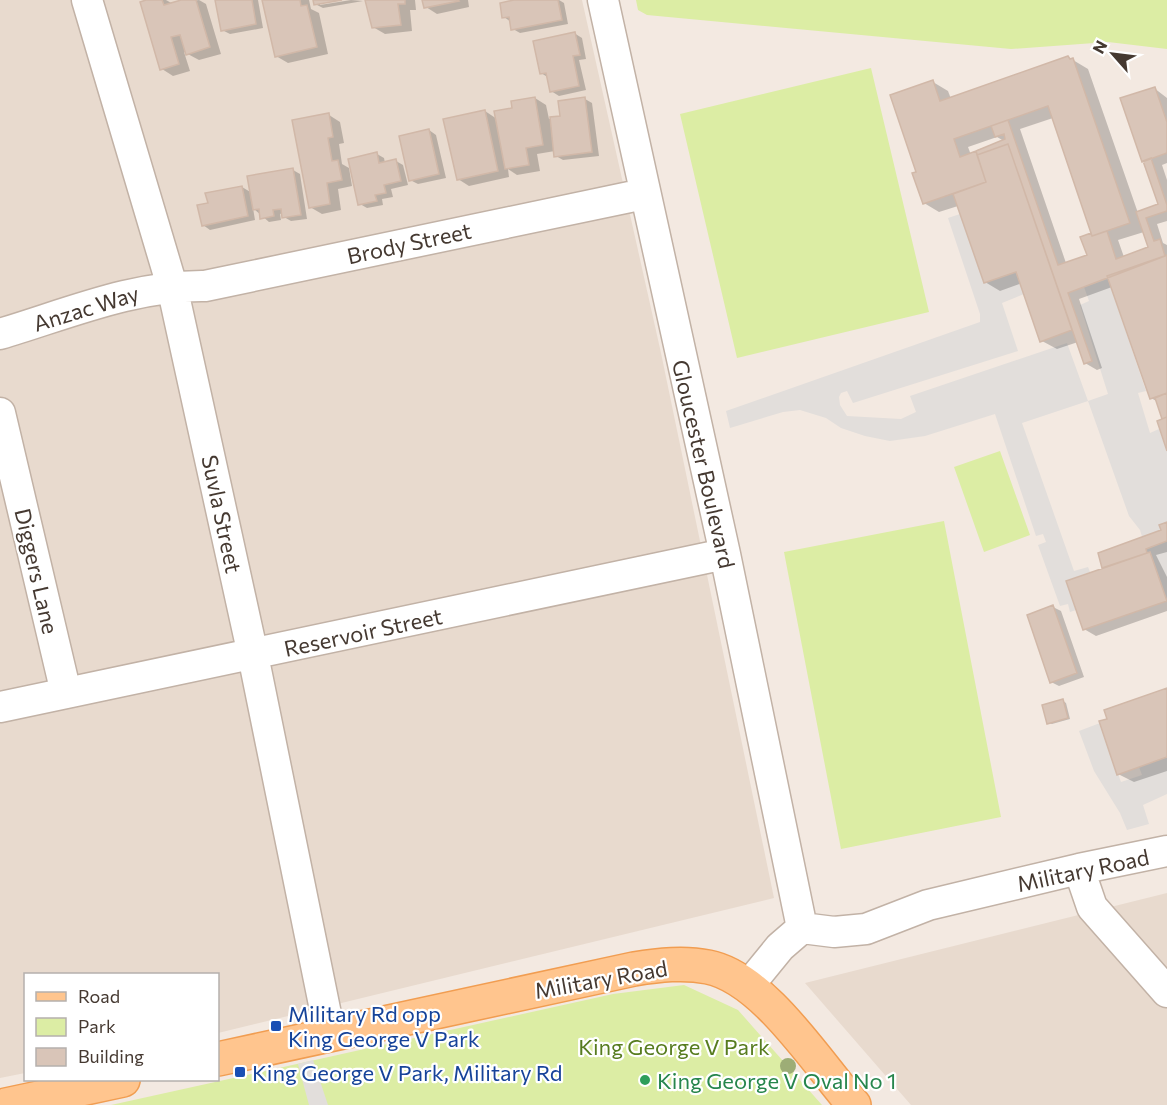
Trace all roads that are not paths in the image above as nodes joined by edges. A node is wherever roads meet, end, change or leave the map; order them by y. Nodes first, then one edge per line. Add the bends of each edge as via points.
1 (87, 0) edge
2 (603, 0) edge
3 (644, 194) junction
4 (172, 286) junction
5 (0, 334) edge
6 (0, 413) edge
7 (725, 554) junction
8 (253, 655) junction
9 (66, 693) junction
10 (0, 707) edge
11 (1167, 851) edge
12 (1079, 869) junction
13 (802, 928) junction
14 (749, 985) junction
15 (1167, 992) edge
16 (330, 1034) junction
17 (219, 1059) edge
18 (118, 1081) edge
19 (6, 1105) edge
20 (854, 1105) edge

1 - 4 street, Suvla Street
2 - 3 street, Gloucester Boulevard
3 - 4 street, Brody Street via 205,286
3 - 7 street, Gloucester Boulevard
4 - 5 street, Anzac Way via 140,291
4 - 8 street, Suvla Street
6 - 9 street, Diggers Lane
7 - 8 street, Reservoir Street
7 - 13 street, Gloucester Boulevard
8 - 9 street, Reservoir Street
8 - 16 street, Suvla Street
9 - 10 street, Reservoir Street
11 - 12 street, Military Road
12 - 13 street, Military Road via 928,905 866,929 834,932
12 - 15 street via 1092,907
13 - 14 street via 780,947
14 - 16 main road, Military Road via 708,967 662,965
14 - 20 main road, Military Road
16 - 17 main road, Military Road
18 - 19 main road

